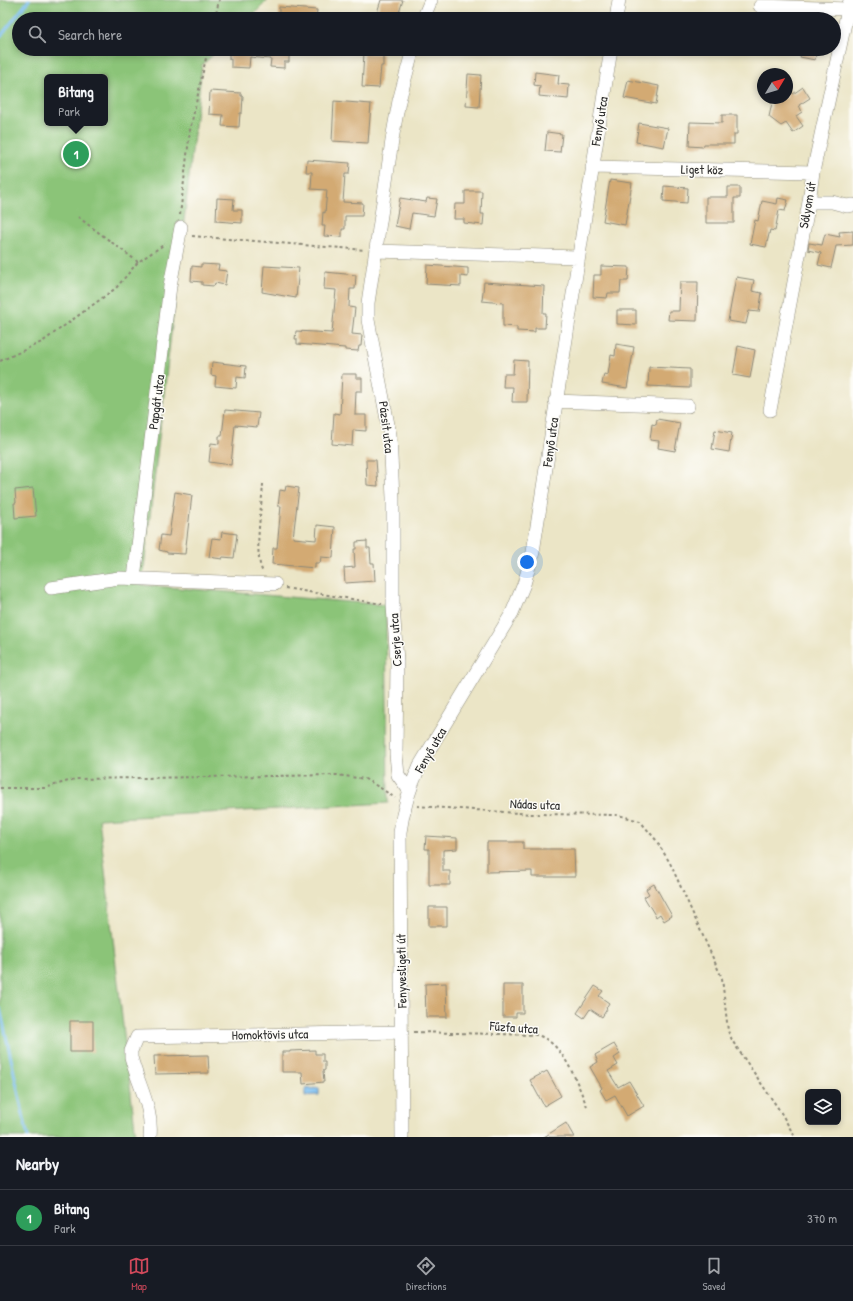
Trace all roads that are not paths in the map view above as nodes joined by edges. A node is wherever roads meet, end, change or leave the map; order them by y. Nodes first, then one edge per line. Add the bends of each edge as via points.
1 (431, 0) edge
2 (619, 0) edge
3 (849, 4) edge
4 (760, 6) dead end
5 (427, 12) edge
6 (617, 12) edge
7 (841, 41) edge
8 (411, 56) edge
9 (610, 56) edge
10 (838, 56) edge
11 (592, 167) junction
12 (813, 172) junction
13 (809, 202) junction
14 (853, 205) edge
15 (181, 230) road end
16 (376, 251) junction
17 (578, 257) junction
18 (556, 401) junction
19 (688, 406) dead end
20 (770, 410) dead end
21 (134, 578) junction
22 (275, 584) road end
23 (51, 588) dead end
24 (393, 606) joint
25 (409, 790) junction
26 (404, 805) joint
27 (402, 1032) junction
28 (150, 1137) edge
29 (402, 1137) edge

1 - 5 street
2 - 6 street
3 - 4 street
3 - 7 street, Sólyom út
8 - 16 street, Pázsit utca via 393,134
9 - 11 street, Fenyő utca
10 - 12 street, Sólyom út
11 - 12 street, Liget köz
11 - 17 street, Fenyő utca
12 - 13 street, Sólyom út
13 - 14 street
13 - 20 street, Sólyom út
15 - 21 street, Papgát utca via 170,286
16 - 17 street
16 - 24 street, Pázsit utca via 368,320 390,435
17 - 18 street, Fenyő utca
18 - 19 street
18 - 25 street, Fenyő utca via 533,552 524,584 512,613 420,765
21 - 22 street
21 - 23 street
24 - 25 street, Cserje utca via 397,661 396,766 398,775
25 - 26 street, Fenyő utca
26 - 27 street, Fenyvesligeti út via 400,832
27 - 28 street, Homoktövis utca via 137,1037 131,1057 150,1113
27 - 29 street, Fenyvesligeti út

